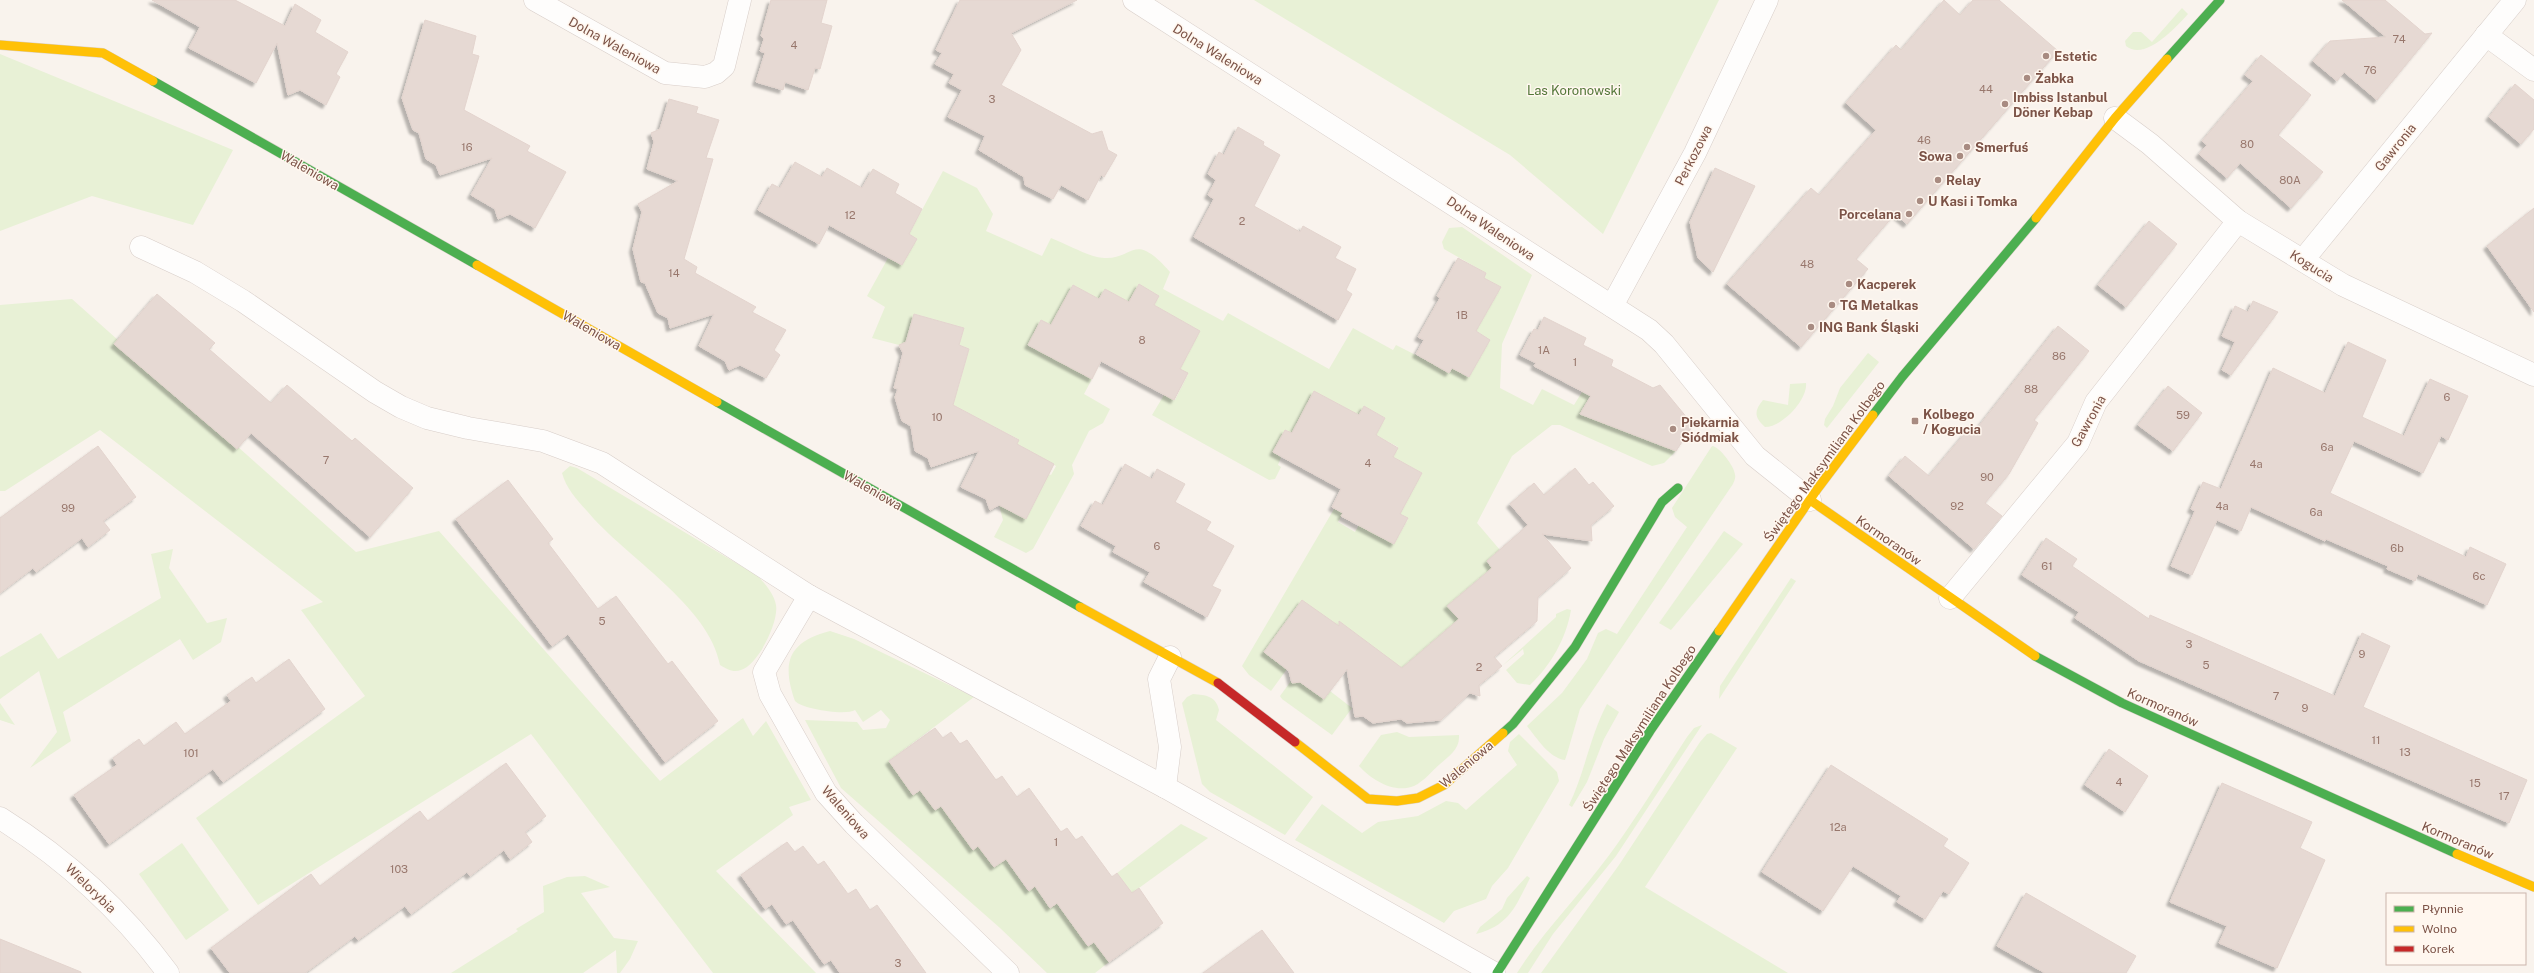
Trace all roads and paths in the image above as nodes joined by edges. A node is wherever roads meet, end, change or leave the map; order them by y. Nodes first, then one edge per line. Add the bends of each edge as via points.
1 (535, 0) edge
2 (740, 0) edge
3 (1134, 0) edge
4 (1767, 0) edge
5 (2220, 0) edge
6 (2515, 0) edge
7 (2486, 34) junction
8 (0, 45) edge
9 (2534, 70) edge
10 (2115, 118) junction
11 (2238, 221) junction
12 (141, 247) dead end
13 (2304, 260) junction
14 (1612, 306) junction
15 (2534, 375) edge
16 (1678, 488) dead end
17 (1810, 500) junction
18 (809, 596) junction
19 (1950, 598) junction
20 (1170, 657) junction
21 (1165, 787) junction
22 (0, 818) edge
23 (2534, 886) edge
24 (168, 973) edge
25 (1008, 973) edge
26 (1495, 973) edge

1 - 2 street, Dolna Waleniowa via 665,73 705,77 716,73 724,66
3 - 14 street, Dolna Waleniowa via 1449,200 1541,263
4 - 14 street, Perkozowa via 1695,153
5 - 10 street, Świętego Maksymiliana Kolbego
6 - 7 street, Gawronia
7 - 9 street
7 - 13 street, Gawronia
8 - 20 street, Waleniowa via 103,53
10 - 11 street, Kogucia via 2150,144
10 - 17 street, Świętego Maksymiliana Kolbego via 2036,218 1902,377
11 - 13 street, Kogucia
11 - 19 street, Gawronia via 2096,402 2078,443
12 - 18 street via 195,272 244,302 401,407 427,418 468,428 543,441 602,463
13 - 15 street, Kogucia via 2344,285
14 - 17 street, Dolna Waleniowa via 1649,330 1664,344 1755,456
16 - 20 street, Waleniowa via 1662,502 1575,647 1515,722 1444,785 1418,798 1396,801 1368,799 1223,686
17 - 19 street, Kormoranów
17 - 26 street, Świętego Maksymiliana Kolbego via 1650,731
18 - 21 street
18 - 25 street, Waleniowa via 764,672 770,694 826,793 854,824
19 - 23 street, Kormoranów via 2040,659 2122,703 2386,823
20 - 21 street via 1160,679 1170,747
21 - 26 street
22 - 24 street, Wielorybia via 33,839 92,886

